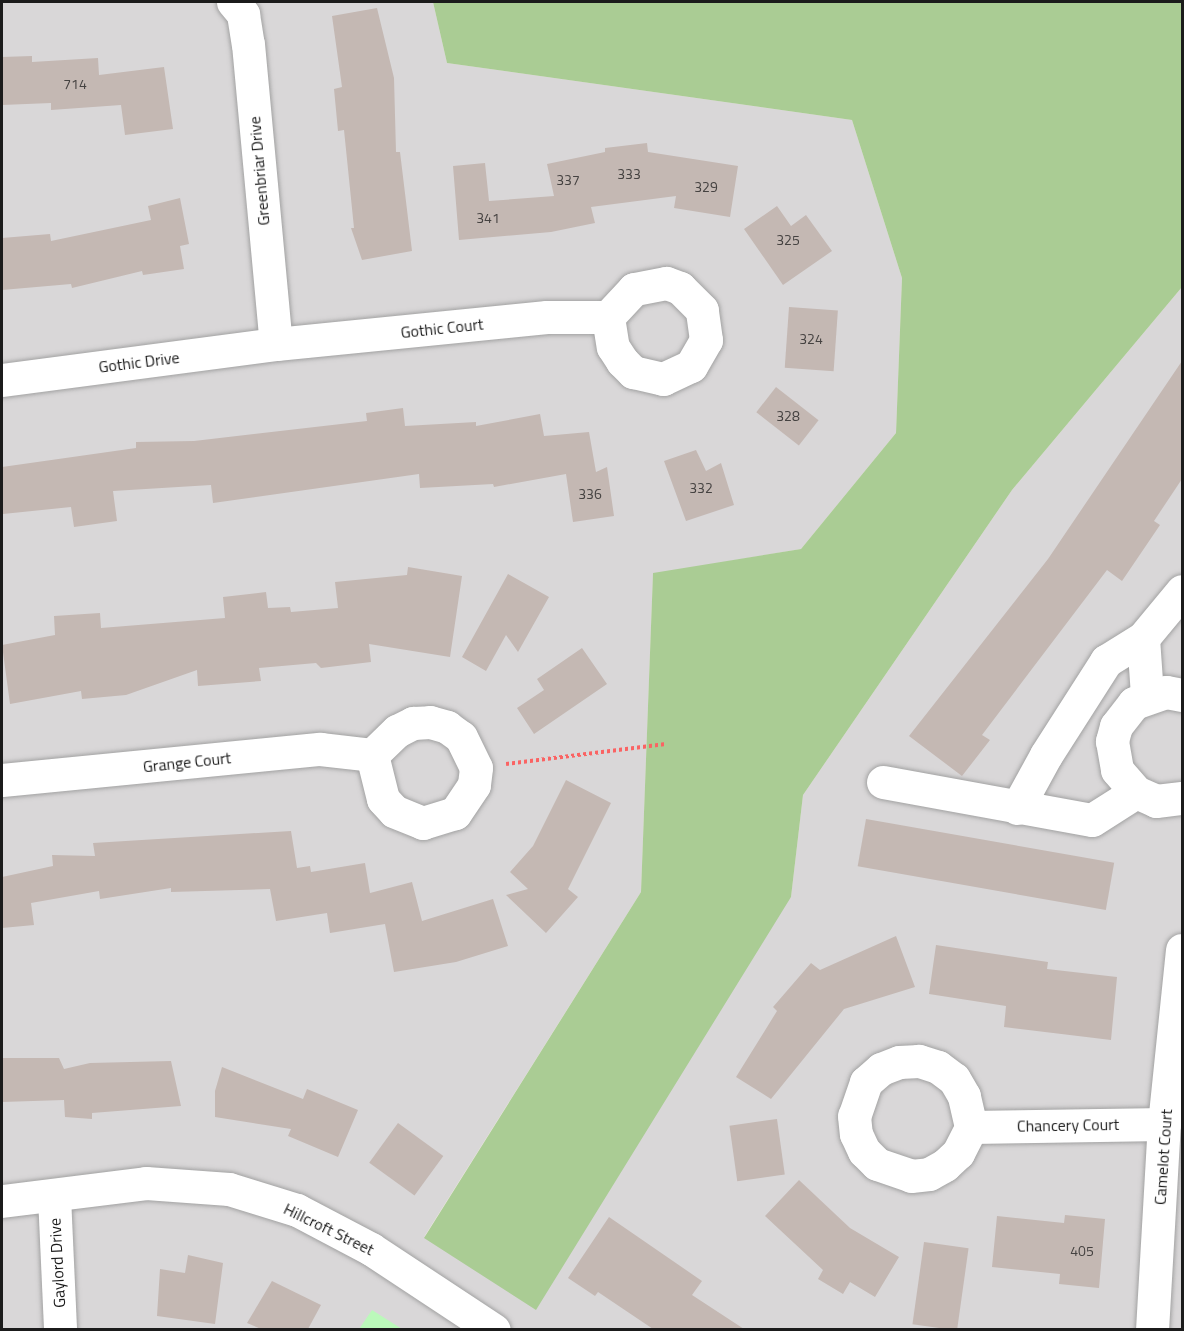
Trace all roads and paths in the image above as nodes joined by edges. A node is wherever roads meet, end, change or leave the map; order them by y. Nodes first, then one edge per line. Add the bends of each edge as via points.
1 (233, 2) edge
2 (608, 317) dead end
3 (276, 344) junction
4 (2, 380) edge
5 (1182, 591) edge
6 (1143, 638) junction
7 (1147, 695) junction
8 (1182, 695) edge
9 (666, 744) dead end
10 (372, 755) junction
11 (476, 768) junction
12 (2, 780) edge
13 (883, 782) dead end
14 (1136, 792) junction
15 (1182, 798) edge
16 (1017, 808) junction
17 (1182, 950) edge
18 (1164, 1124) junction
19 (971, 1127) dead end
20 (54, 1196) junction
21 (2, 1201) edge
22 (60, 1329) edge
23 (494, 1329) edge
24 (1152, 1329) edge

1 - 3 street, Greenbriar Drive via 243,14 248,44
2 - 3 street, Gothic Court via 548,317
3 - 4 street, Gothic Drive
5 - 6 street
6 - 7 street
6 - 16 street via 1106,661
7 - 8 street
7 - 14 street via 1123,713 1112,741 1117,770
9 - 11 path
10 - 11 street via 397,731 413,723 430,723 447,727 461,737
10 - 11 street via 383,800 394,811 423,823 455,813 474,785
10 - 12 street, Grange Court via 320,749
13 - 16 street
14 - 15 street via 1156,801
14 - 16 street via 1092,820
17 - 18 street, Camelot Court
18 - 19 street, Chancery Court
18 - 24 street, Camelot Court
20 - 21 street, Hillcroft Street
20 - 22 street, Gaylord Drive
20 - 23 street, Hillcroft Street via 146,1183 229,1189 297,1210 371,1249

